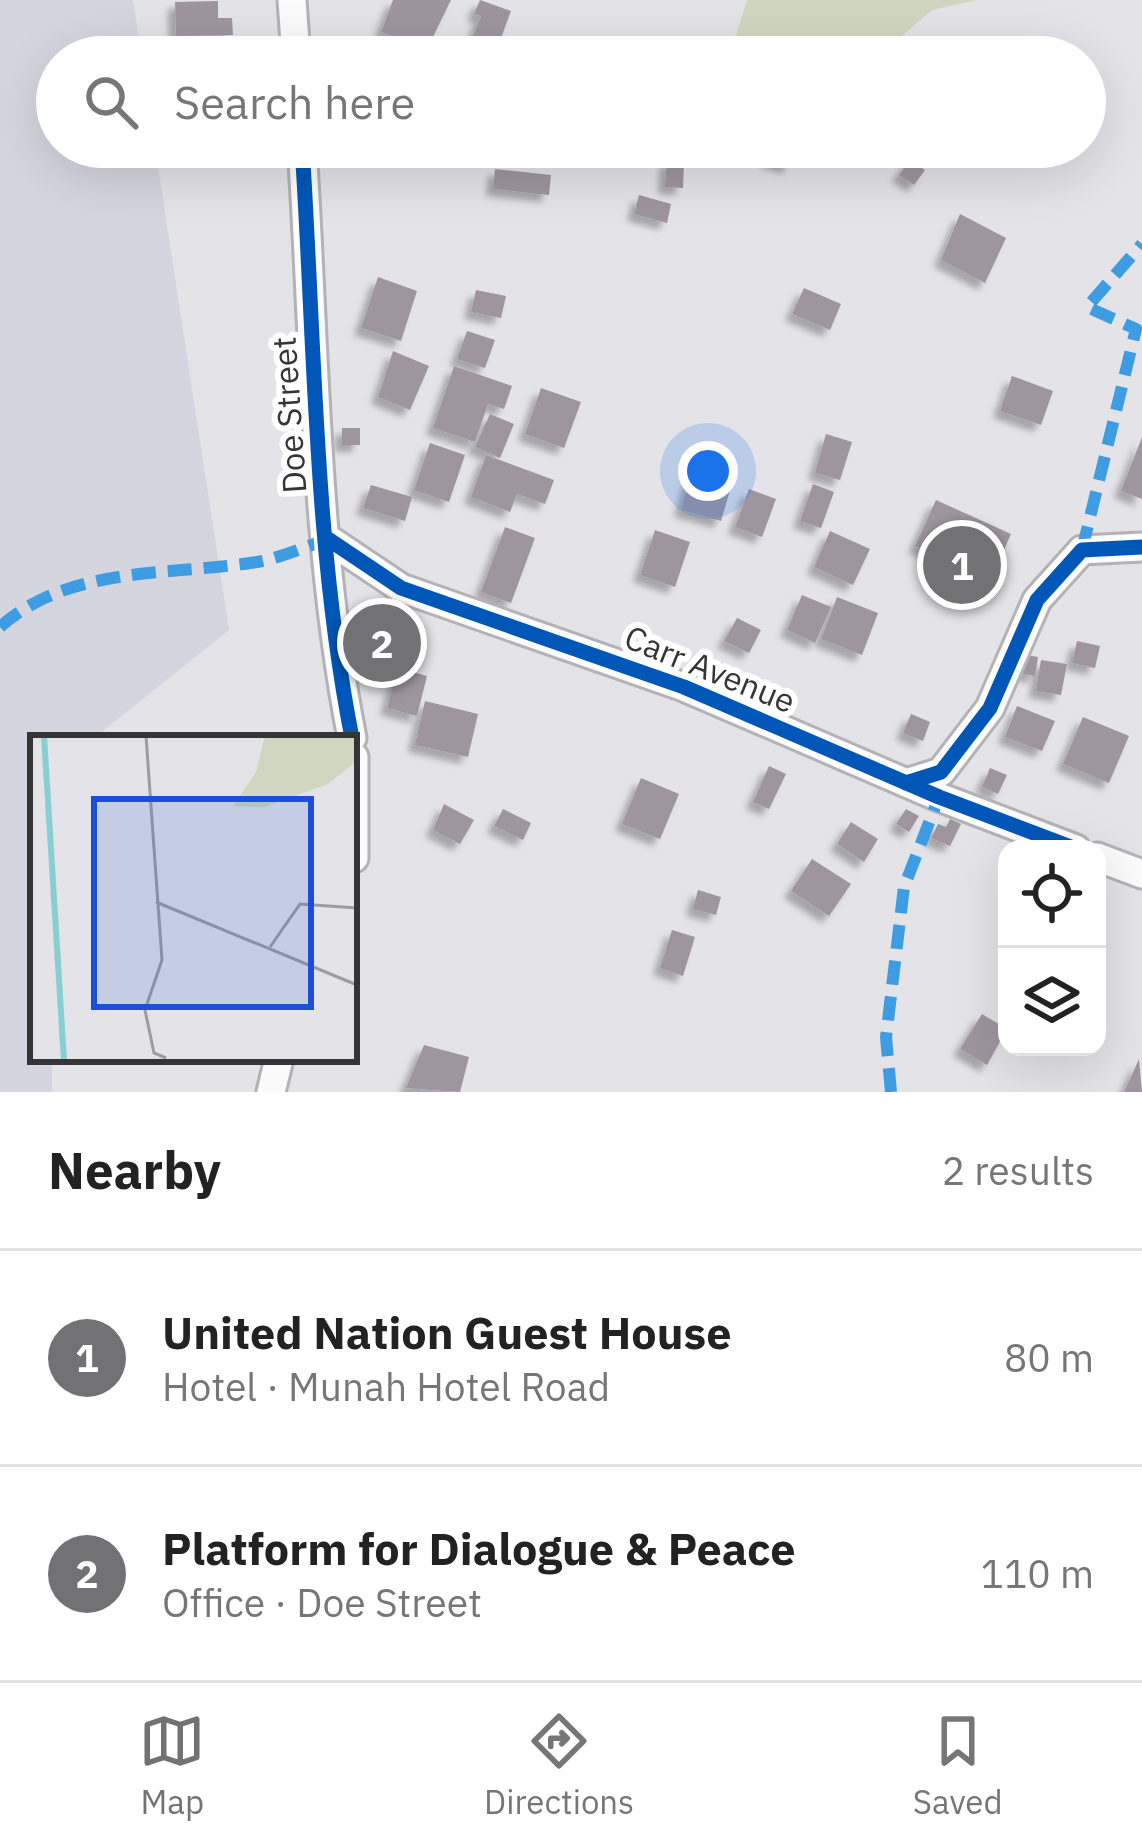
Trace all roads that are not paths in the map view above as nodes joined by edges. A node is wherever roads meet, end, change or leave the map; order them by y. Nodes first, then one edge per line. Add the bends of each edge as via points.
1 (292, 0) edge
2 (295, 36) edge
3 (303, 168) edge
4 (328, 539) junction
5 (1142, 547) edge
6 (351, 735) edge
7 (906, 783) junction
8 (1053, 840) edge
9 (1106, 860) edge
10 (1142, 874) edge
11 (277, 1062) edge
12 (271, 1092) edge

1 - 2 street
3 - 4 street, Doe Street
4 - 6 street, Doe Street
4 - 7 street, Carr Avenue via 400,588 684,687
5 - 7 street via 1082,550 1037,601 990,708 941,772
7 - 8 street, Carr Avenue
9 - 10 street
11 - 12 street

